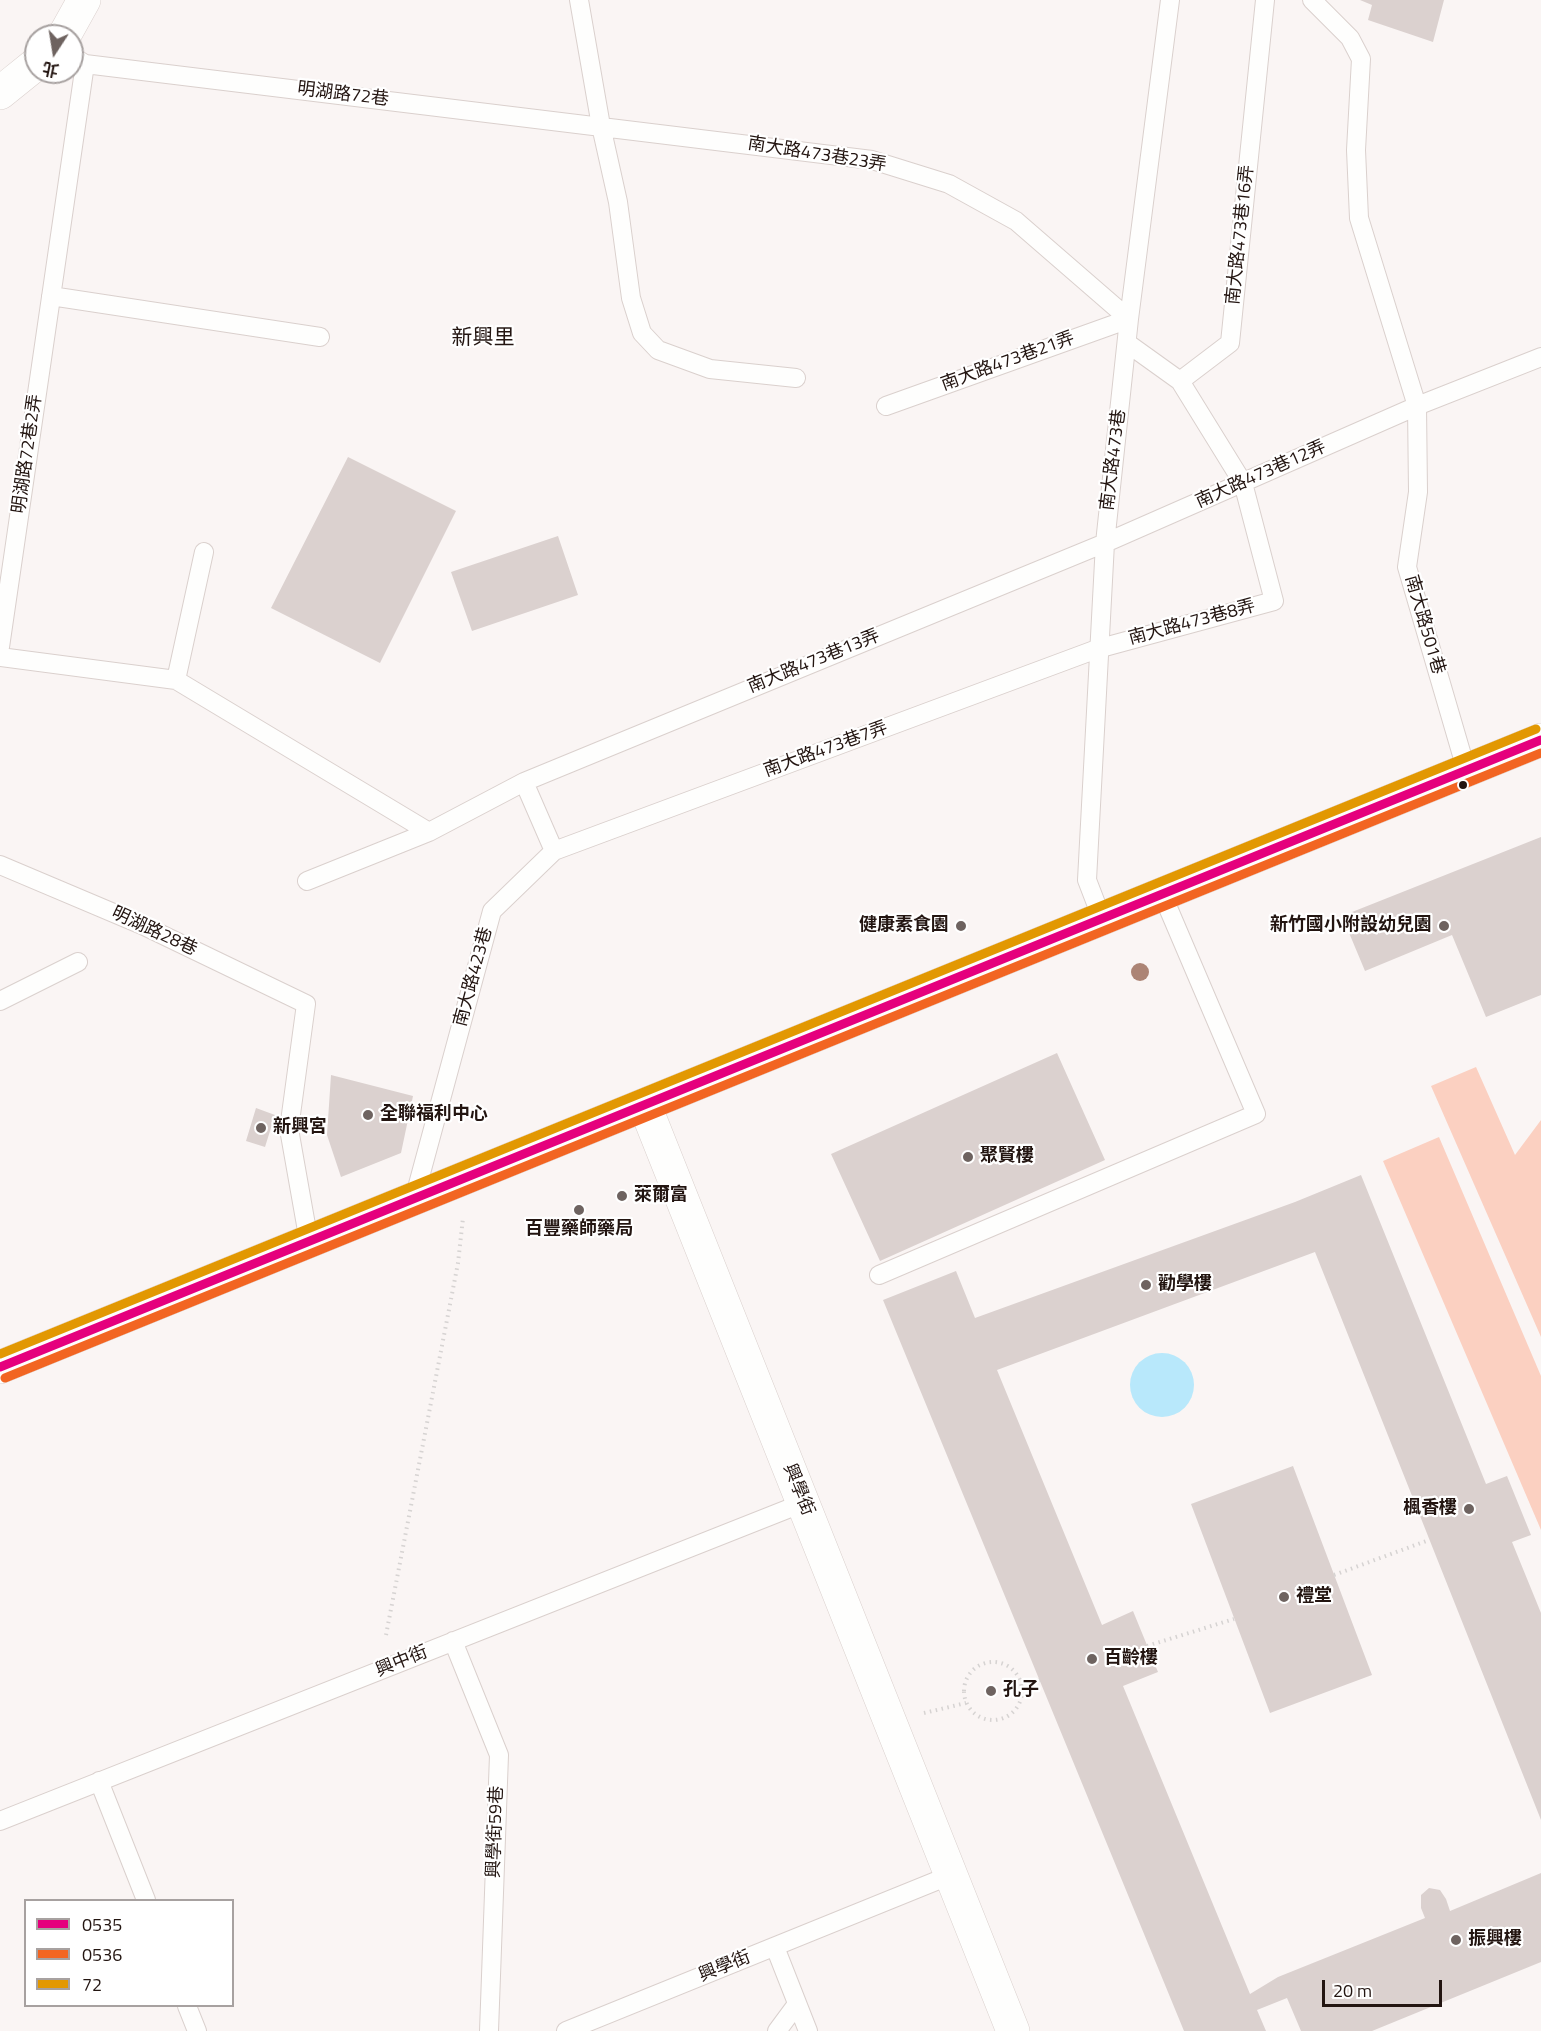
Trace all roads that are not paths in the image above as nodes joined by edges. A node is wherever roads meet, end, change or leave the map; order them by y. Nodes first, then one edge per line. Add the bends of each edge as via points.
1 (84, 0) edge
2 (579, 0) edge
3 (1170, 0) edge
4 (1265, 0) edge
5 (1312, 0) edge
6 (71, 24) edge
7 (84, 61) edge
8 (24, 74) edge
9 (75, 84) edge
10 (0, 93) edge
11 (601, 126) junction
12 (51, 296) junction
13 (1129, 319) junction
14 (320, 337) dead end
15 (1127, 343) junction
16 (1541, 357) edge
17 (796, 378) dead end
18 (1180, 381) junction
19 (886, 406) dead end
20 (1418, 406) junction
21 (1243, 483) junction
22 (1105, 543) junction
23 (204, 552) dead end
24 (0, 647) edge
25 (1097, 649) junction
26 (0, 657) edge
27 (176, 680) junction
28 (1541, 740) edge
29 (1466, 770) junction
30 (524, 782) junction
31 (429, 832) junction
32 (554, 852) junction
33 (0, 865) edge
34 (307, 881) dead end
35 (1163, 896) junction
36 (1102, 919) junction
37 (78, 962) dead end
38 (0, 1000) edge
39 (645, 1106) junction
40 (414, 1199) junction
41 (309, 1242) junction
42 (879, 1275) dead end
43 (0, 1367) edge
44 (803, 1503) junction
45 (453, 1641) junction
46 (99, 1781) junction
47 (0, 1821) edge
48 (951, 1875) junction
49 (146, 1899) edge
50 (775, 1947) junction
51 (796, 2004) junction
52 (188, 2007) edge
53 (198, 2031) edge
54 (489, 2031) edge
55 (566, 2031) edge
56 (777, 2031) edge
57 (808, 2031) edge
58 (1013, 2031) edge

1 - 6 main road
2 - 11 lane
3 - 13 lane, 南大路473巷
4 - 18 lane, 南大路473巷16弄 via 1230,343
5 - 20 lane via 1350,38 1361,59 1356,150 1359,218
7 - 11 lane, 明湖路72巷
8 - 10 main road
9 - 12 lane, 明湖路72巷2弄
11 - 13 lane, 南大路473巷23弄 via 872,160 949,184 1016,221
11 - 17 lane via 618,202 631,298 642,333 658,350 710,369
12 - 14 lane
12 - 24 lane, 明湖路72巷2弄
13 - 15 lane, 南大路473巷
13 - 19 lane, 南大路473巷21弄
15 - 18 lane
15 - 22 lane, 南大路473巷
16 - 20 lane, 南大路473巷12弄
18 - 21 lane
20 - 21 lane, 南大路473巷12弄
20 - 29 lane, 南大路501巷 via 1418,492 1407,567
21 - 22 lane, 南大路473巷12弄
21 - 25 lane, 南大路473巷8弄 via 1274,601
22 - 25 lane, 南大路473巷
22 - 30 lane, 南大路473巷13弄
23 - 27 lane
25 - 32 lane, 南大路473巷7弄
25 - 36 lane, 南大路473巷 via 1087,879
26 - 27 lane
27 - 31 lane
28 - 29 main road
29 - 35 main road
30 - 31 lane
30 - 32 lane
31 - 34 lane
32 - 40 lane, 南大路423巷 via 492,910
33 - 41 lane, 明湖路28巷 via 142,925 306,1004 289,1129
35 - 36 main road
35 - 42 lane via 1256,1114
36 - 39 main road
37 - 38 lane
39 - 40 main road
39 - 44 main road, 興學街
40 - 41 main road
41 - 43 main road
44 - 45 lane, 興中街
44 - 48 main road, 興學街
45 - 46 lane, 興中街
45 - 54 lane, 興學街59巷 via 499,1755
46 - 47 lane, 興中街
46 - 49 lane
48 - 50 lane, 興學街
48 - 58 main road, 興學街
50 - 51 lane
50 - 55 lane, 興學街
51 - 56 lane
51 - 57 lane
52 - 53 lane

